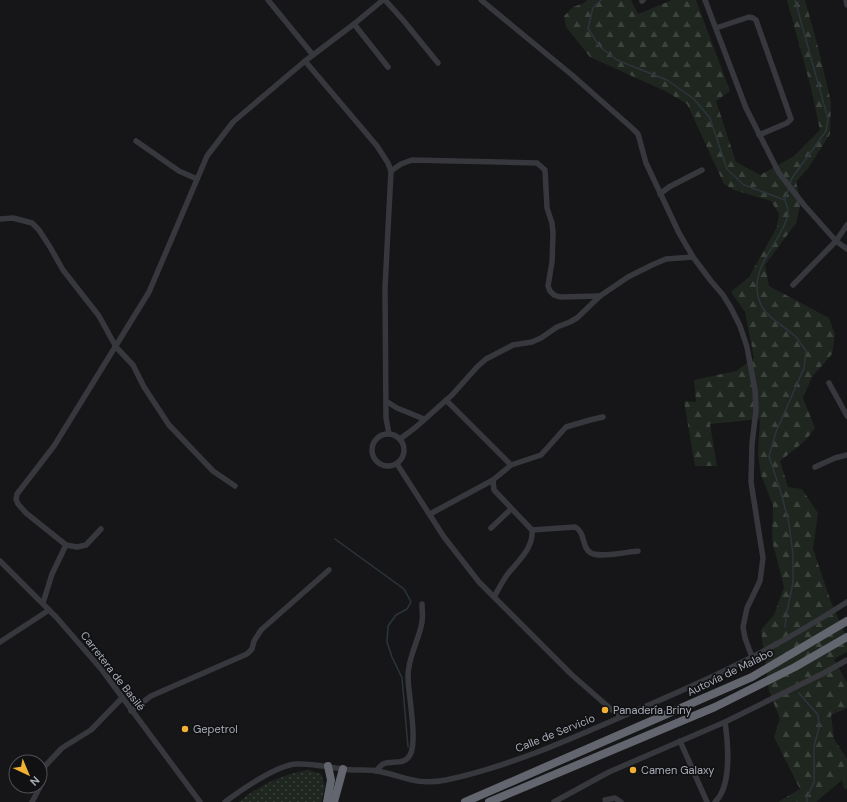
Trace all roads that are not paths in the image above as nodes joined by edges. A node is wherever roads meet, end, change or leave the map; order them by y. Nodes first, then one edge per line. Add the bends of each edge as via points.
1 (268, 0) edge
2 (384, 0) edge
3 (481, 0) edge
4 (705, 0) edge
5 (846, 0) edge
6 (847, 5) edge
7 (354, 24) junction
8 (716, 28) junction
9 (313, 55) junction
10 (305, 61) junction
11 (438, 63) dead end
12 (388, 67) dead end
13 (759, 134) junction
14 (136, 141) dead end
15 (702, 170) dead end
16 (391, 171) junction
17 (197, 179) junction
18 (660, 194) junction
19 (0, 219) edge
20 (847, 225) edge
21 (836, 241) junction
22 (847, 249) edge
23 (693, 257) junction
24 (793, 285) dead end
25 (600, 296) junction
26 (116, 347) junction
27 (829, 384) dead end
28 (446, 400) junction
29 (386, 401) junction
30 (847, 416) edge
31 (603, 417) dead end
32 (424, 419) junction
33 (389, 434) junction
34 (400, 439) junction
35 (847, 455) edge
36 (397, 464) junction
37 (512, 465) junction
38 (815, 467) dead end
39 (492, 480) junction
40 (235, 486) dead end
41 (511, 509) junction
42 (430, 514) junction
43 (491, 528) dead end
44 (101, 529) dead end
45 (532, 530) junction
46 (66, 545) junction
47 (638, 552) dead end
48 (0, 561) edge
49 (329, 570) dead end
50 (494, 596) junction
51 (847, 602) edge
52 (43, 603) junction
53 (422, 604) dead end
54 (49, 610) junction
55 (847, 621) edge
56 (847, 637) edge
57 (0, 642) edge
58 (752, 657) junction
59 (847, 660) edge
60 (122, 698) junction
61 (612, 710) junction
62 (131, 711) junction
63 (622, 716) junction
64 (615, 720) junction
65 (725, 722) junction
66 (680, 741) junction
67 (328, 766) junction
68 (343, 769) junction
69 (376, 771) junction
70 (605, 800) dead end
71 (32, 802) edge
72 (200, 802) edge
73 (225, 802) edge
74 (327, 802) edge
75 (334, 802) edge
76 (465, 802) edge
77 (489, 802) edge
78 (554, 802) edge
79 (621, 802) edge
80 (707, 802) edge
81 (715, 802) edge

1 - 9 street
2 - 7 street
2 - 11 street
3 - 18 street via 572,75 638,134 646,163
4 - 8 street
5 - 6 street
7 - 9 street
7 - 12 street
8 - 13 street via 746,108
8 - 13 street via 749,17 756,20 791,118 787,123
9 - 10 street
10 - 16 street via 377,146
10 - 17 street via 233,122 207,156
13 - 21 street via 786,184
14 - 17 street via 180,171
15 - 18 street
16 - 25 street via 412,160 537,163 545,170 547,208 552,223 552,262 548,286 550,291 554,296 560,297
16 - 29 street via 385,288
17 - 26 street via 149,292
18 - 23 street
19 - 26 street via 14,218 32,223 63,270 99,316
20 - 21 street
21 - 22 street
21 - 24 street
23 - 25 street via 666,259 628,277
23 - 58 street via 723,295 740,326 747,347 755,390 751,482 763,558 760,581 747,608 743,627
25 - 28 street via 570,322 541,338 513,345 486,360
26 - 40 street via 133,365 169,425 214,471
26 - 46 street via 54,446 17,494 18,504
27 - 30 street
28 - 32 street
28 - 37 street
29 - 32 street
29 - 33 street
31 - 37 street via 566,428 541,455
32 - 34 street
33 - 34 street
33 - 36 street via 375,441 373,456 384,466
34 - 36 street via 404,452
35 - 38 street
36 - 42 street
37 - 39 street
39 - 41 street via 494,490
39 - 42 street
41 - 43 street
41 - 45 street
42 - 50 street via 471,573
44 - 46 street via 86,545
45 - 47 street via 576,527 581,531 586,549 591,553
45 - 50 street via 532,537 522,558
46 - 52 street via 52,574
48 - 52 street, Carretera de Basilé
49 - 62 street via 261,630 247,654 151,696
50 - 61 street via 572,675
51 - 58 street, Calle de Servicio
52 - 54 street, Carretera de Basilé
53 - 69 street via 422,621 408,674 412,722 410,755 405,761 382,765
54 - 57 street
54 - 60 street, Carretera de Basilé via 102,670
55 - 76 highway, Autovía de Malabo via 752,677
56 - 77 highway via 716,707
58 - 63 street, Calle de Servicio via 711,678
59 - 65 street
60 - 62 street, Carretera de Basilé
60 - 71 street via 91,730 62,748 45,766 42,783
61 - 63 street
61 - 64 street
62 - 72 street, Carretera de Basilé
63 - 64 street, Calle de Servicio
64 - 69 street, Calle de Servicio via 547,749 447,779 414,782
65 - 66 street
65 - 81 street via 728,743 726,781
66 - 78 street via 609,772
66 - 80 street
67 - 68 street, Calle de Servicio
67 - 73 street, Calle de Servicio via 287,766 260,779
67 - 74 highway via 330,780
68 - 69 street, Calle de Servicio
68 - 75 highway
70 - 79 street via 615,798

